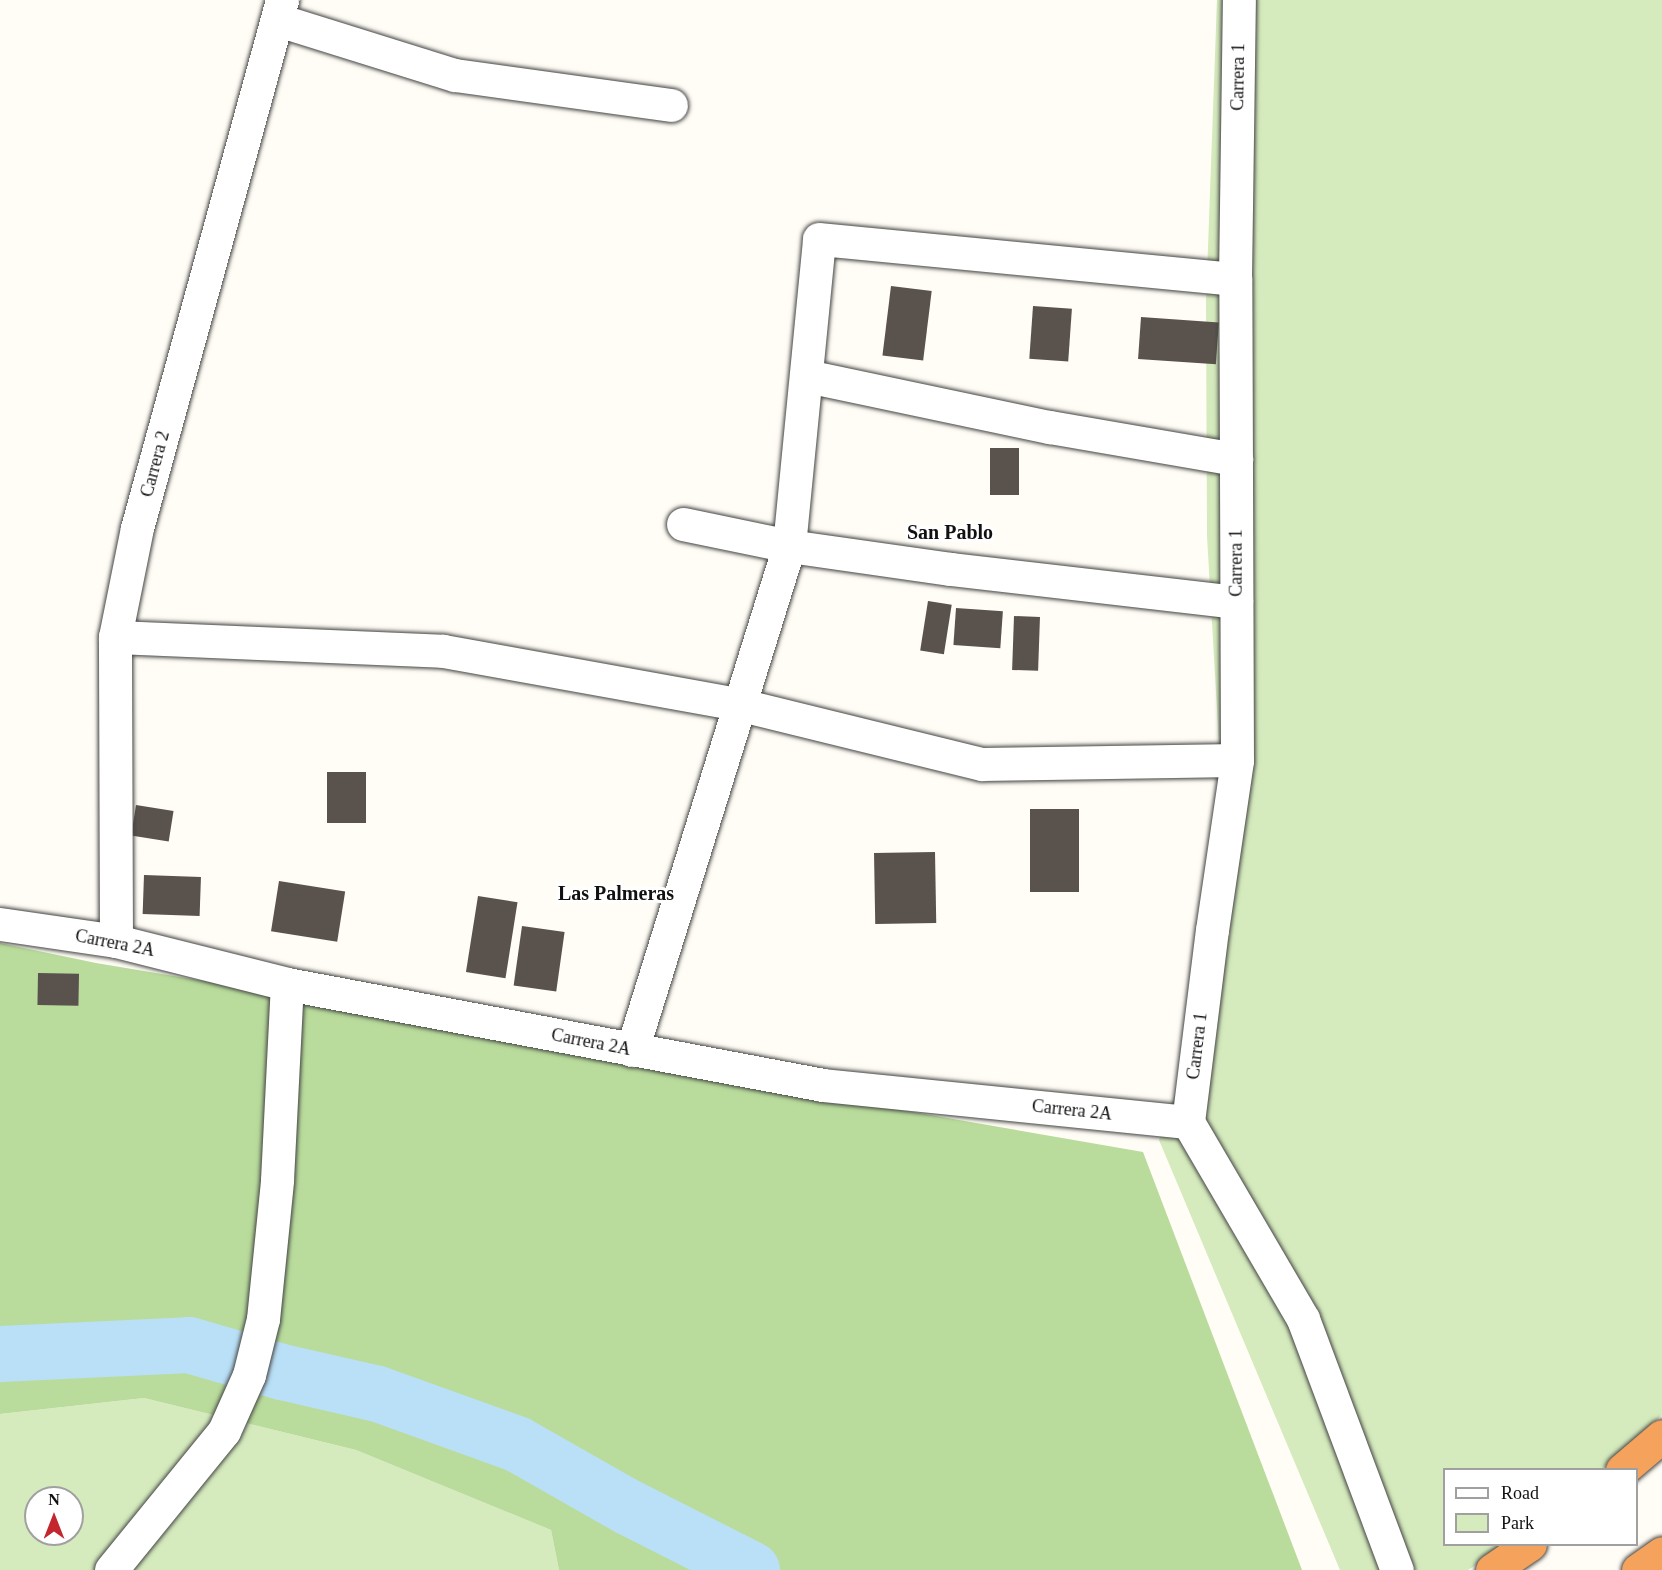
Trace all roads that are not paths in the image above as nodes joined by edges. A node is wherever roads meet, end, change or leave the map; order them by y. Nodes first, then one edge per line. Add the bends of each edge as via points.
1 (1239, 0) edge
2 (280, 10) edge
3 (671, 105) dead end
4 (1235, 279) junction
5 (807, 376) junction
6 (1236, 459) junction
7 (682, 524) dead end
8 (789, 546) junction
9 (1236, 602) junction
10 (115, 637) junction
11 (737, 704) junction
12 (1237, 760) junction
13 (0, 924) edge
14 (116, 941) junction
15 (287, 984) junction
16 (632, 1050) junction
17 (1188, 1122) junction
18 (1662, 1436) edge
19 (1624, 1468) edge
20 (1528, 1546) edge
21 (1662, 1553) edge
22 (111, 1570) edge
23 (1396, 1570) edge
24 (1492, 1570) edge
25 (1638, 1570) edge

1 - 4 street, Carrera 1
2 - 3 street via 454,75
2 - 10 street, Carrera 2 via 137,528
4 - 5 street via 819,240
4 - 6 street, Carrera 1
5 - 6 street via 1050,427
5 - 8 street
6 - 9 street, Carrera 1
7 - 8 street
8 - 9 street
8 - 11 street
9 - 12 street, Carrera 1
10 - 11 street via 443,651
10 - 14 street, Carrera 2
11 - 12 street via 981,764
11 - 16 street
12 - 17 street, Carrera 1
13 - 14 street, Carrera 2A
14 - 15 street, Carrera 2A
15 - 16 street, Carrera 2A
15 - 22 street via 277,1180 263,1319 249,1375 224,1431
16 - 17 street, Carrera 2A via 824,1085
17 - 23 street via 1303,1319
18 - 19 highway
20 - 24 highway
21 - 25 highway

